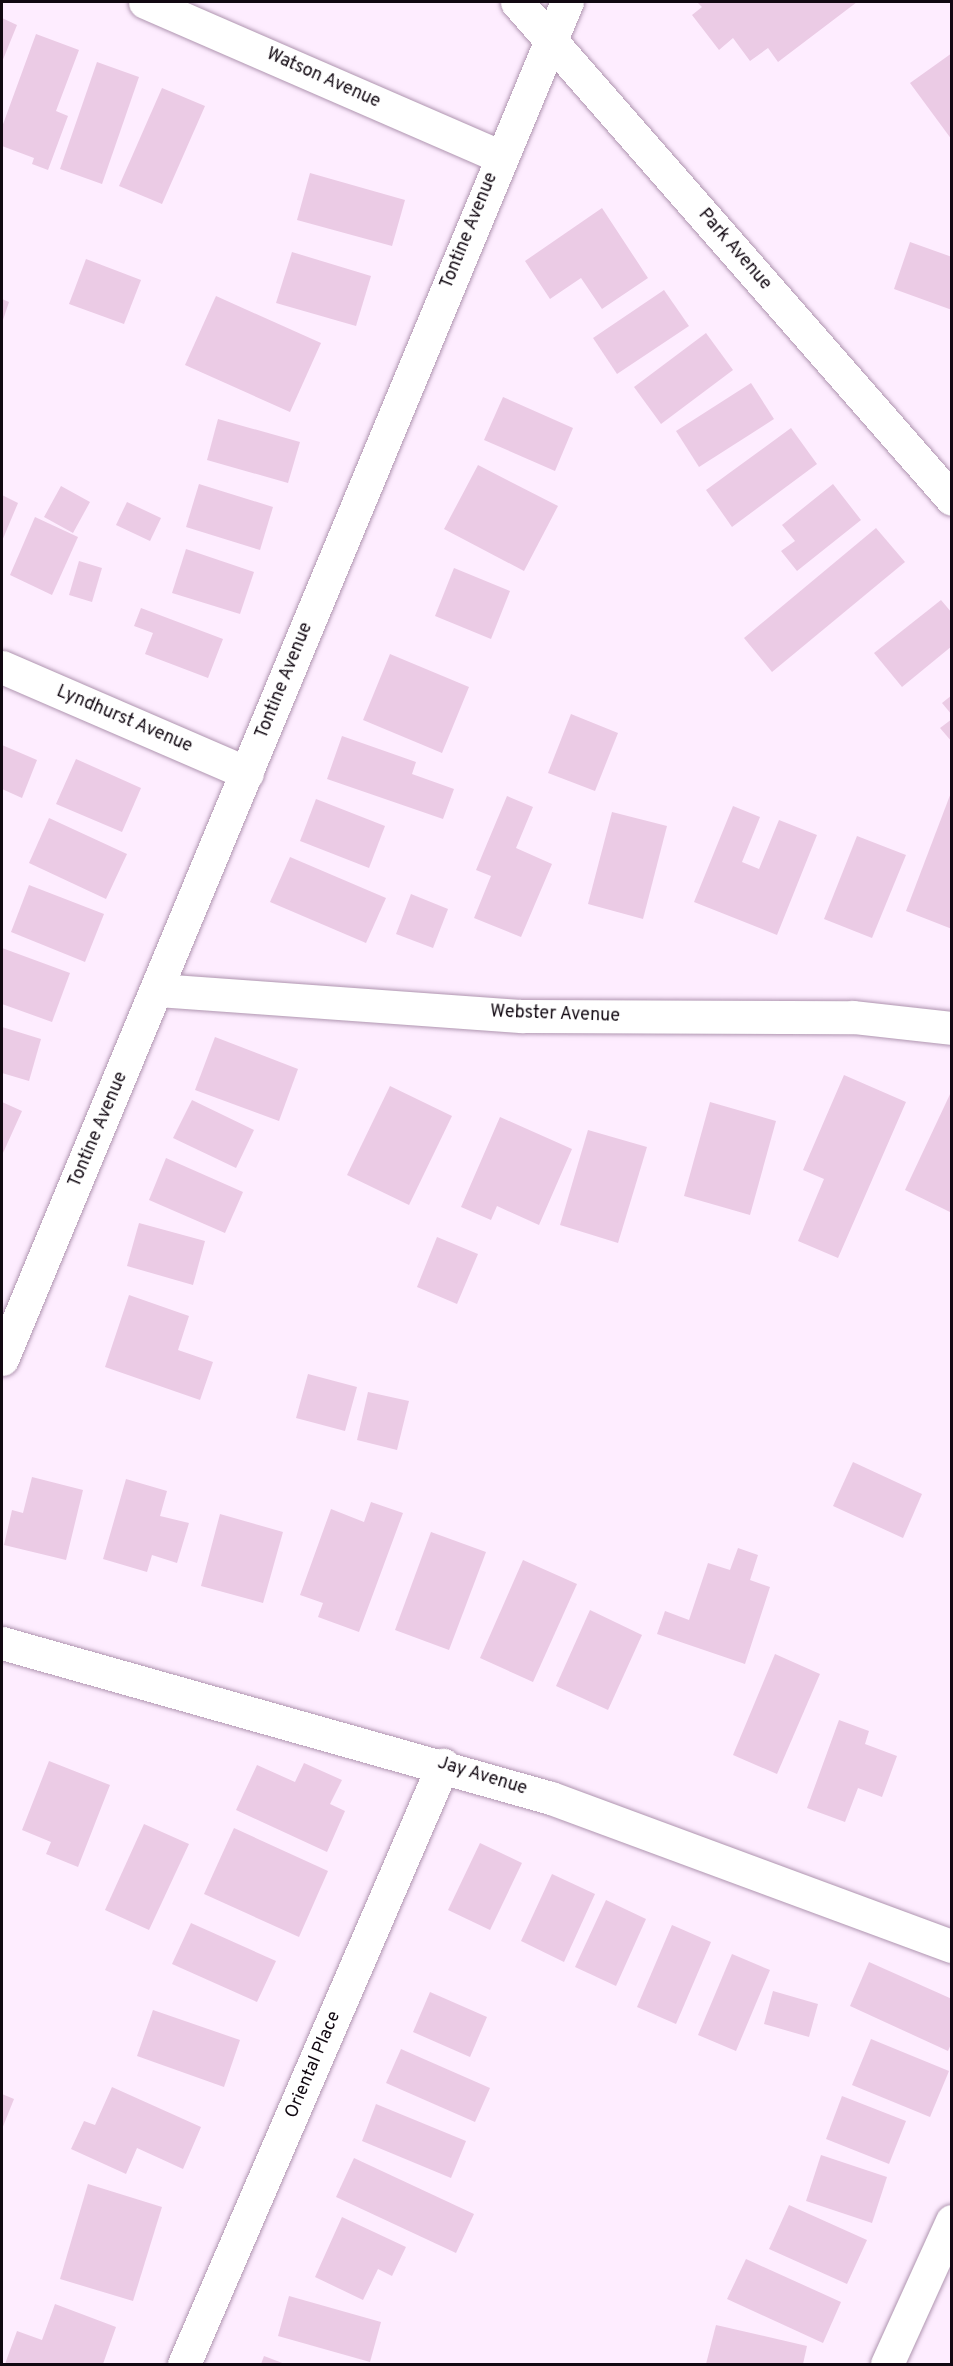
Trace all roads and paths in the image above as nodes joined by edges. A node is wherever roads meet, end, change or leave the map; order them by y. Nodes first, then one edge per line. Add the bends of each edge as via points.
1 (145, 2) edge
2 (517, 2) edge
3 (567, 2) edge
4 (550, 41) junction
5 (501, 157) junction
6 (951, 499) edge
7 (2, 667) edge
8 (247, 773) junction
9 (158, 990) junction
10 (951, 1028) edge
11 (2, 1359) edge
12 (2, 1643) edge
13 (443, 1765) junction
14 (951, 1946) edge
15 (951, 2221) edge
16 (184, 2364) edge
17 (887, 2364) edge

1 - 5 street, Watson Avenue
2 - 4 street, Park Avenue
3 - 4 street, Tontine Avenue
4 - 5 street, Tontine Avenue
4 - 6 street, Park Avenue
5 - 8 street, Tontine Avenue
7 - 8 street, Lyndhurst Avenue
8 - 9 street, Tontine Avenue
9 - 10 street, Webster Avenue via 523,1016 853,1017
9 - 11 street, Tontine Avenue
12 - 13 street, Jay Avenue
13 - 14 street, Jay Avenue via 551,1798
13 - 16 street, Oriental Place
15 - 17 street

